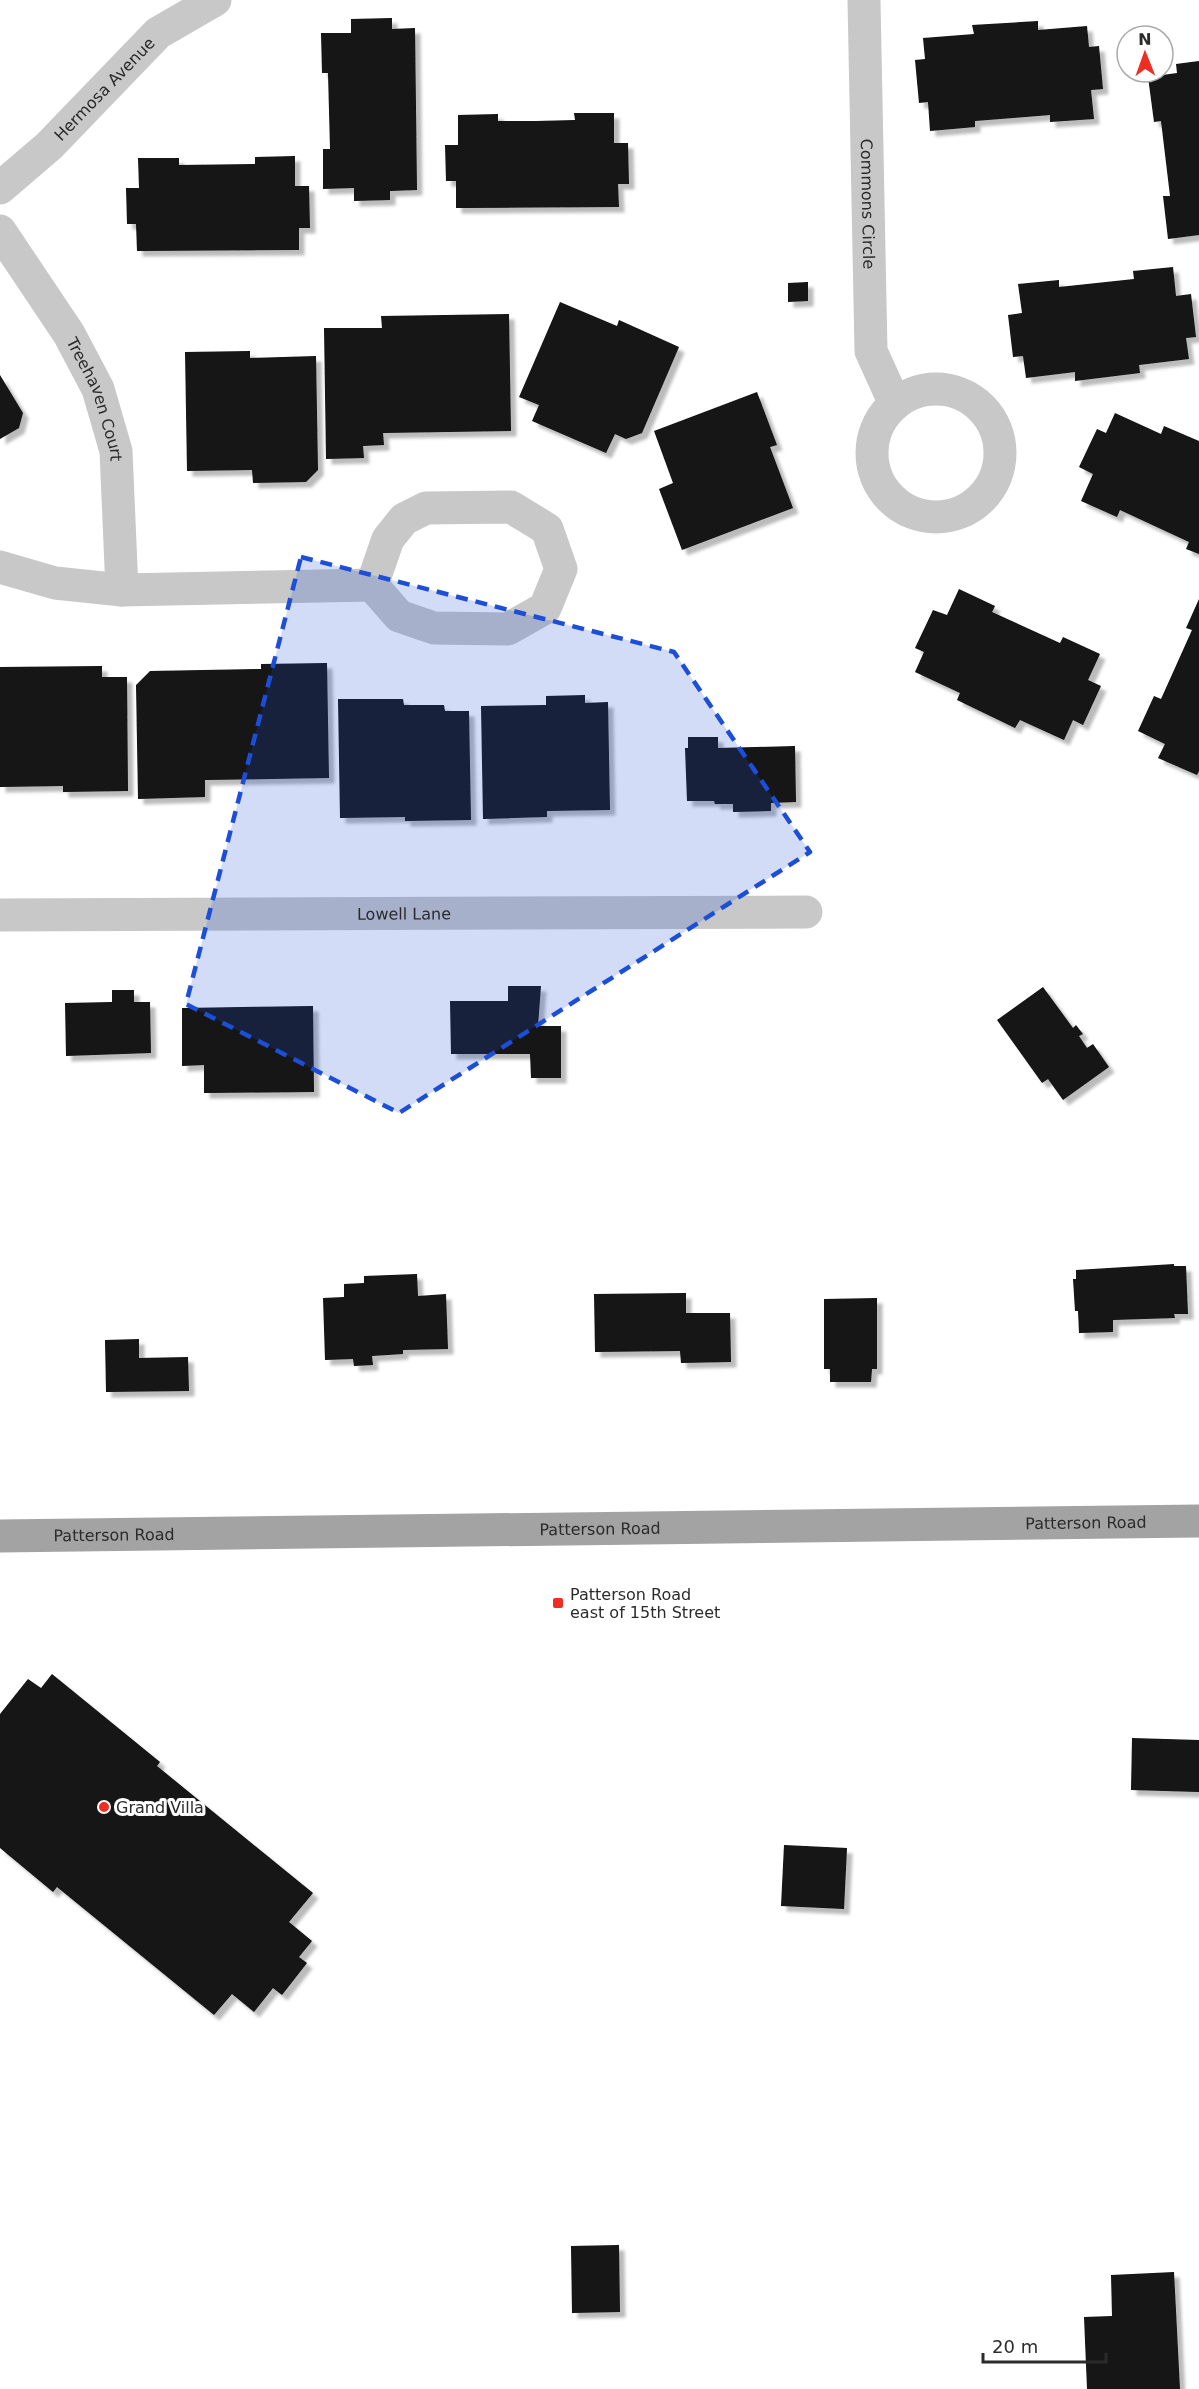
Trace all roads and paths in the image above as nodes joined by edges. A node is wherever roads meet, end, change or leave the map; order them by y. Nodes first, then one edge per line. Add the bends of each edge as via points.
1 (215, 0) edge
2 (864, 0) edge
3 (0, 188) edge
4 (0, 231) edge
5 (895, 404) dead end
6 (0, 567) edge
7 (372, 585) junction
8 (122, 590) junction
9 (806, 912) dead end
10 (0, 915) edge
11 (1199, 1521) edge
12 (0, 1536) edge

1 - 3 street, Hermosa Avenue via 158,33 50,146
2 - 5 street, Commons Circle via 871,351
4 - 8 street, Treehaven Court via 69,334 98,389 116,451
6 - 8 street via 55,583
7 - 7 street via 399,616 434,628 508,628 545,608 561,569 547,529 511,507 426,508 404,519 388,539
7 - 8 street
9 - 10 street, Lowell Lane
11 - 12 main road, Patterson Road

